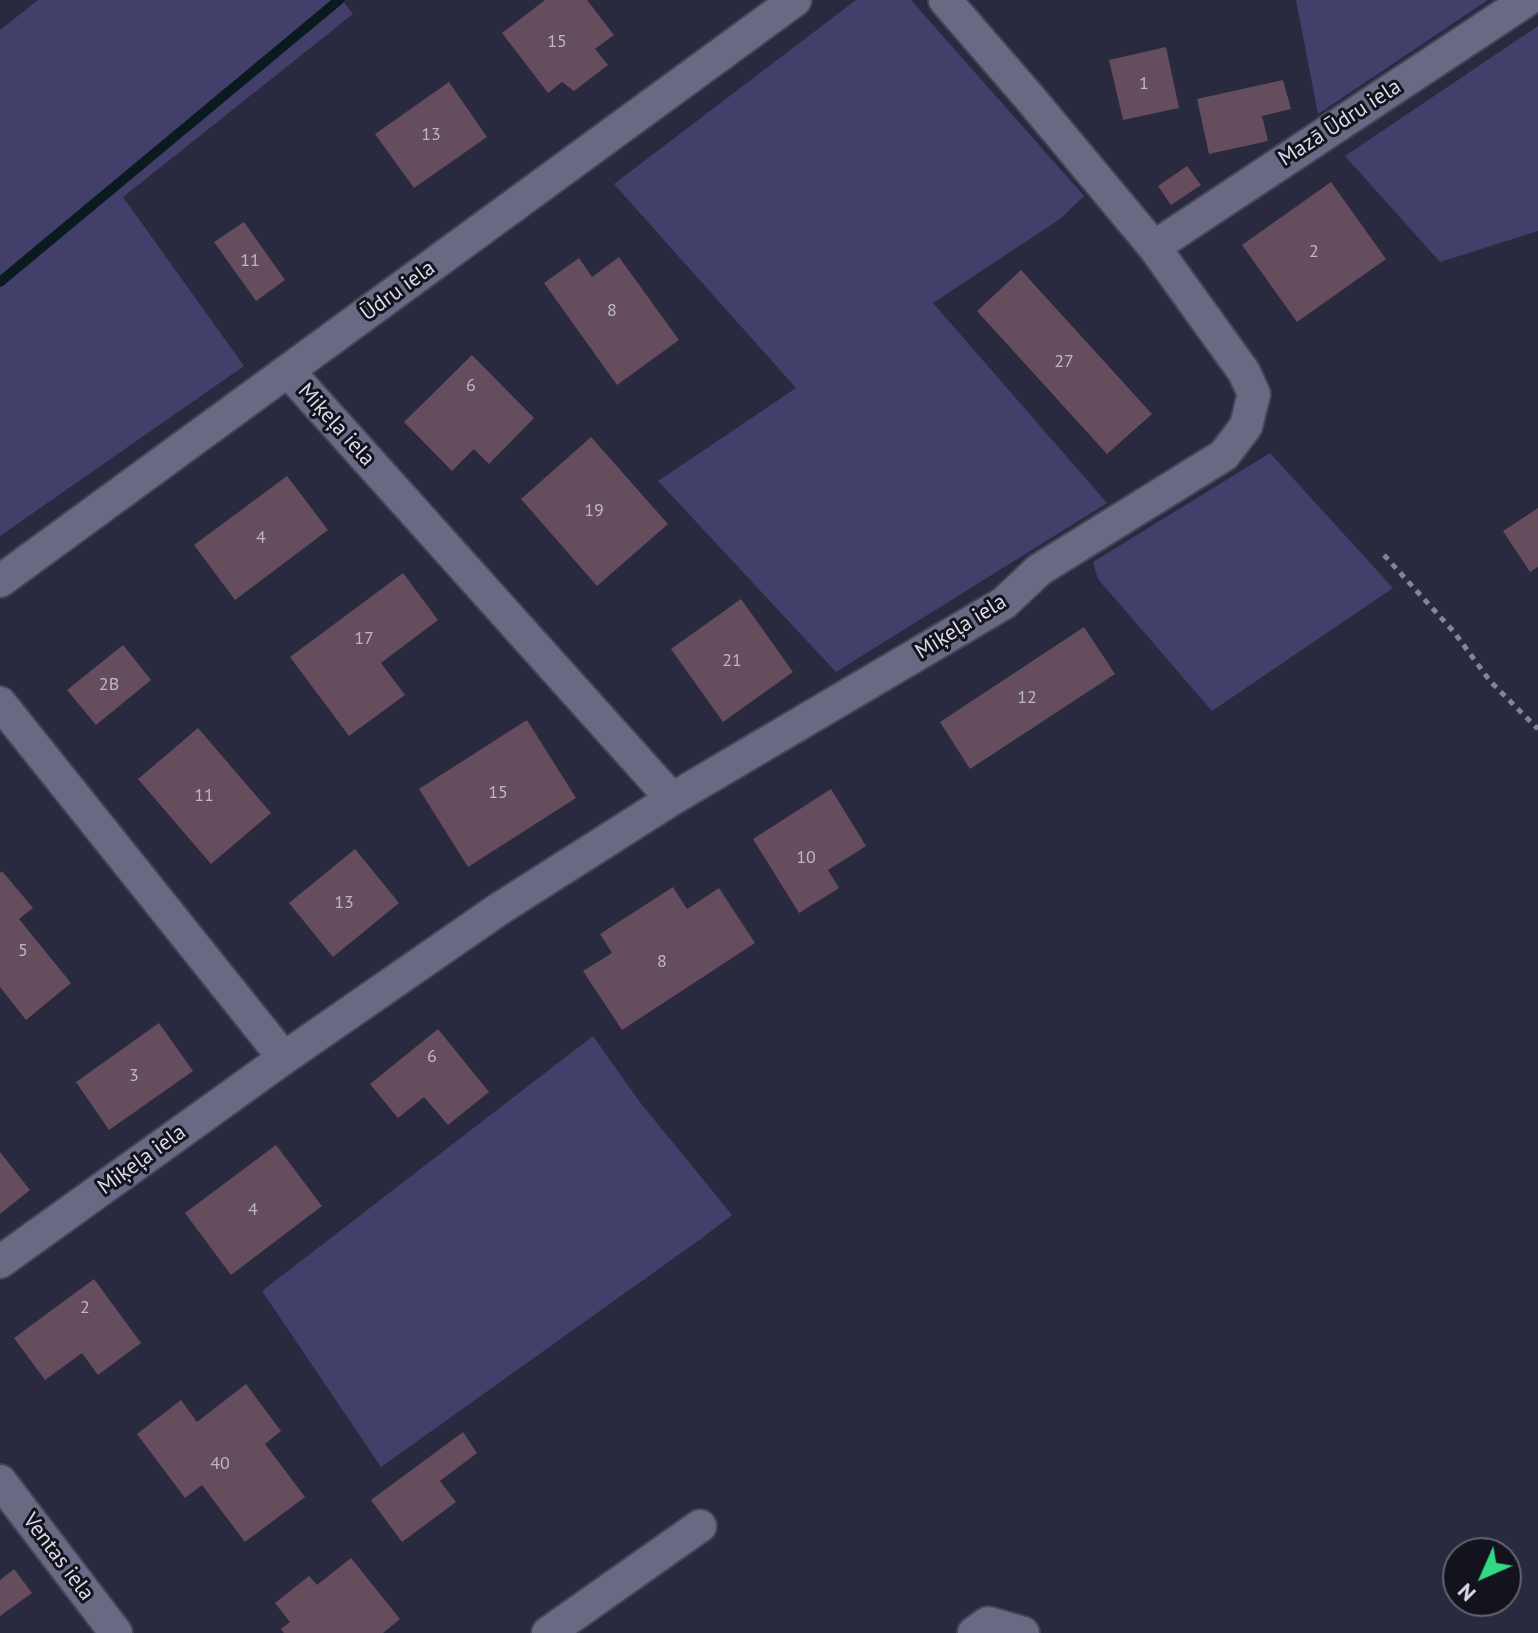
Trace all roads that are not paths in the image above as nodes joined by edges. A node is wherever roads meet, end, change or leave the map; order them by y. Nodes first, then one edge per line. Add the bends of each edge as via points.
1 (795, 0) edge
2 (945, 0) edge
3 (1527, 0) edge
4 (1154, 247) junction
5 (288, 371) junction
6 (0, 581) edge
7 (0, 703) edge
8 (672, 799) junction
9 (284, 1058) junction
10 (0, 1262) edge
11 (0, 1481) edge
12 (700, 1526) dead end
13 (116, 1633) edge
14 (548, 1633) edge
15 (974, 1633) edge
16 (1023, 1633) edge

1 - 5 street, Ūdru iela
2 - 4 street
3 - 4 street, Mazā Ūdru iela
4 - 8 street, Miķeļa iela via 1244,372 1254,394 1246,426 1224,455 1039,570 1004,603
5 - 6 street, Ūdru iela
5 - 8 street, Miķeļa iela
7 - 9 street
8 - 9 street, Miķeļa iela via 499,909
9 - 10 street, Miķeļa iela
11 - 13 street, Ventas iela
12 - 14 street
15 - 16 street via 988,1623

